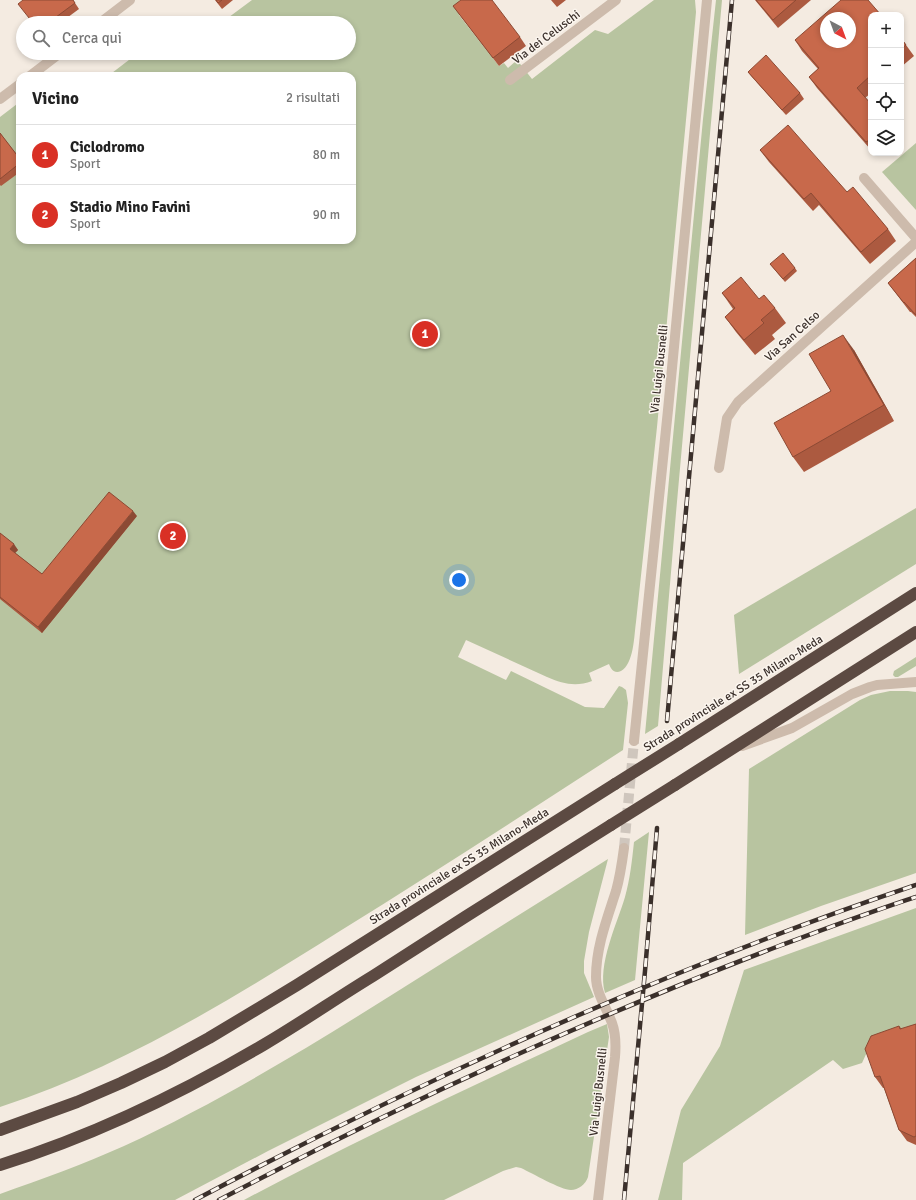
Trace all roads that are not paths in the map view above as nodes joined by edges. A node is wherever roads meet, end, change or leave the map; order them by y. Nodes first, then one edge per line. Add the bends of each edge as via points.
1 (130, 0) edge
2 (616, 0) edge
3 (707, 0) edge
4 (109, 16) edge
5 (51, 60) edge
6 (35, 72) edge
7 (510, 80) dead end
8 (16, 87) edge
9 (0, 99) edge
10 (864, 178) dead end
11 (916, 238) edge
12 (916, 242) edge
13 (719, 468) dead end
14 (916, 593) edge
15 (916, 632) edge
16 (916, 682) edge
17 (634, 741) tunnel mouth
18 (720, 756) junction
19 (624, 848) tunnel mouth
20 (0, 1130) edge
21 (0, 1165) edge
22 (598, 1200) edge

1 - 4 street
2 - 7 street, Via dei Celuschi
3 - 17 street, Via Luigi Busnelli
5 - 6 street
8 - 9 street
10 - 11 street
12 - 13 street, Via San Celso via 738,402 728,418
14 - 20 highway, Strada provinciale ex SS 35 Milano-Meda, bridge via 291,989 209,1038 165,1062 77,1102
15 - 18 highway
16 - 18 street via 877,685 861,690 792,728
18 - 21 highway, bridge via 288,1030 228,1065 146,1108
19 - 22 street, Via Luigi Busnelli via 621,871 600,944 597,965 598,988 616,1040

